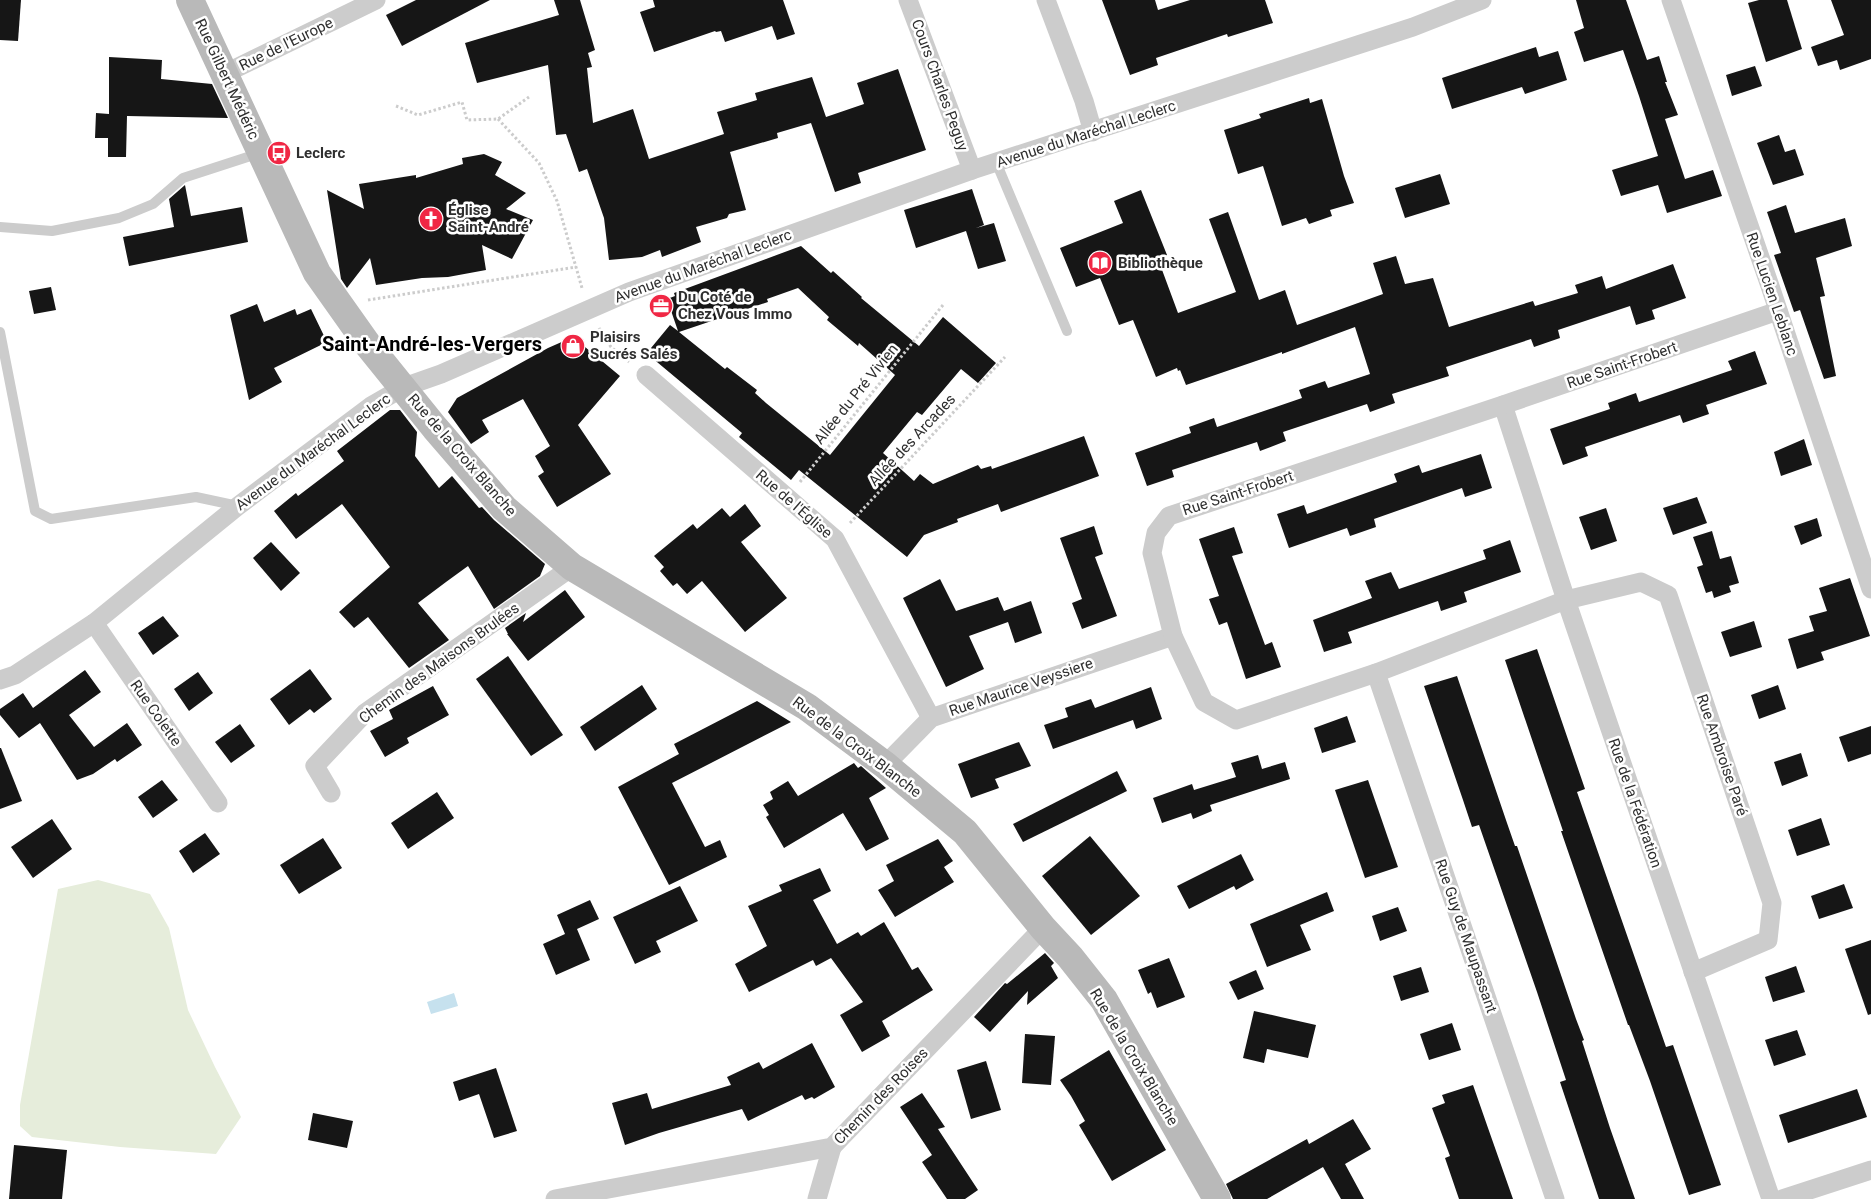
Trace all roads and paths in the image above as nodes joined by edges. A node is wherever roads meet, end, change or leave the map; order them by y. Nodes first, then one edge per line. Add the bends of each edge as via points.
1 (190, 0) edge
2 (376, 0) edge
3 (908, 0) edge
4 (1046, 0) edge
5 (1482, 0) edge
6 (1671, 0) edge
7 (224, 74) junction
8 (529, 97) dead end
9 (396, 106) dead end
10 (498, 119) junction
11 (1093, 132) junction
12 (261, 153) junction
13 (996, 162) junction
14 (972, 170) junction
15 (0, 227) edge
16 (576, 267) junction
17 (340, 305) junction
18 (943, 306) dead end
19 (588, 310) junction
20 (1778, 310) junction
21 (1067, 331) dead end
22 (0, 332) edge
23 (1004, 357) dead end
24 (639, 369) joint
25 (404, 387) junction
26 (1503, 405) junction
27 (788, 497) junction
28 (238, 506) junction
29 (835, 539) junction
30 (572, 568) junction
31 (1871, 589) edge
32 (1566, 600) junction
33 (94, 623) junction
34 (1173, 636) junction
35 (1376, 673) junction
36 (0, 680) edge
37 (931, 718) junction
38 (885, 765) junction
39 (331, 793) dead end
40 (218, 803) dead end
41 (1043, 928) junction
42 (1693, 972) junction
43 (832, 1147) junction
44 (1871, 1170) edge
45 (555, 1199) edge
46 (817, 1199) edge
47 (1217, 1199) edge
48 (1555, 1199) edge
49 (1770, 1199) edge
50 (1782, 1199) edge

1 - 7 street, Rue Gilbert Médéric
2 - 7 street, Rue de l'Europe
3 - 14 street, Cours Charles Peguy
4 - 11 street
5 - 11 street, Avenue du Maréchal Leclerc via 1413,27
6 - 20 street, Rue Lucien Leblanc
7 - 12 street, Rue Gilbert Médéric
8 - 10 path
9 - 10 path via 418,115 462,102 467,120
10 - 16 path via 539,163 557,201
11 - 13 street, Avenue du Maréchal Leclerc
12 - 15 lane via 184,178 153,204 119,218 52,231
12 - 17 street, Rue Gilbert Médéric via 317,273
13 - 14 street, Avenue du Maréchal Leclerc
13 - 21 lane
14 - 19 street, Avenue du Maréchal Leclerc via 630,292
16 - 17 path
16 - 19 path
17 - 25 street, Rue Gilbert Médéric
18 - 27 path, Allée du Pré Vivien
19 - 24 path via 610,347
19 - 25 street, Avenue du Maréchal Leclerc
20 - 26 street, Rue Saint-Frobert
20 - 31 street, Rue Lucien Leblanc
22 - 28 lane via 35,510 51,519 196,497
23 - 29 path, Allée des Arcades
24 - 27 street, Rue de l'Église
25 - 28 street, Avenue du Maréchal Leclerc via 371,406
25 - 30 street, Rue de la Croix Blanche via 504,508
26 - 32 street, Rue de la Fédération
26 - 34 street, Rue Saint-Frobert via 1169,516 1156,533 1152,553
27 - 29 street, Rue de l'Église
28 - 33 street, Avenue du Maréchal Leclerc
29 - 37 street, Rue de l'Église
30 - 38 street, Rue de la Croix Blanche via 807,707
30 - 39 street, Chemin des Maisons Brulées via 365,713 314,766
32 - 35 street, Rue Saint-Frobert
32 - 42 street, Rue de la Fédération
32 - 42 street, Rue Ambroise Paré via 1641,582 1668,595 1772,903 1768,940
33 - 36 street, Avenue du Maréchal Leclerc via 15,675
33 - 40 street, Rue Colette
34 - 35 street, Rue Saint-Frobert via 1204,702 1236,720
34 - 37 street, Rue Maurice Veyssiere
35 - 48 street, Rue Guy de Maupassant
37 - 38 street, Rue Maurice Veyssiere
38 - 41 street, Rue de la Croix Blanche via 964,832
41 - 43 street, Chemin des Roises
41 - 47 street, Rue de la Croix Blanche via 1104,1000
42 - 49 street, Rue de la Fédération
43 - 45 street, Chemin des Roises
43 - 46 street
44 - 50 street

